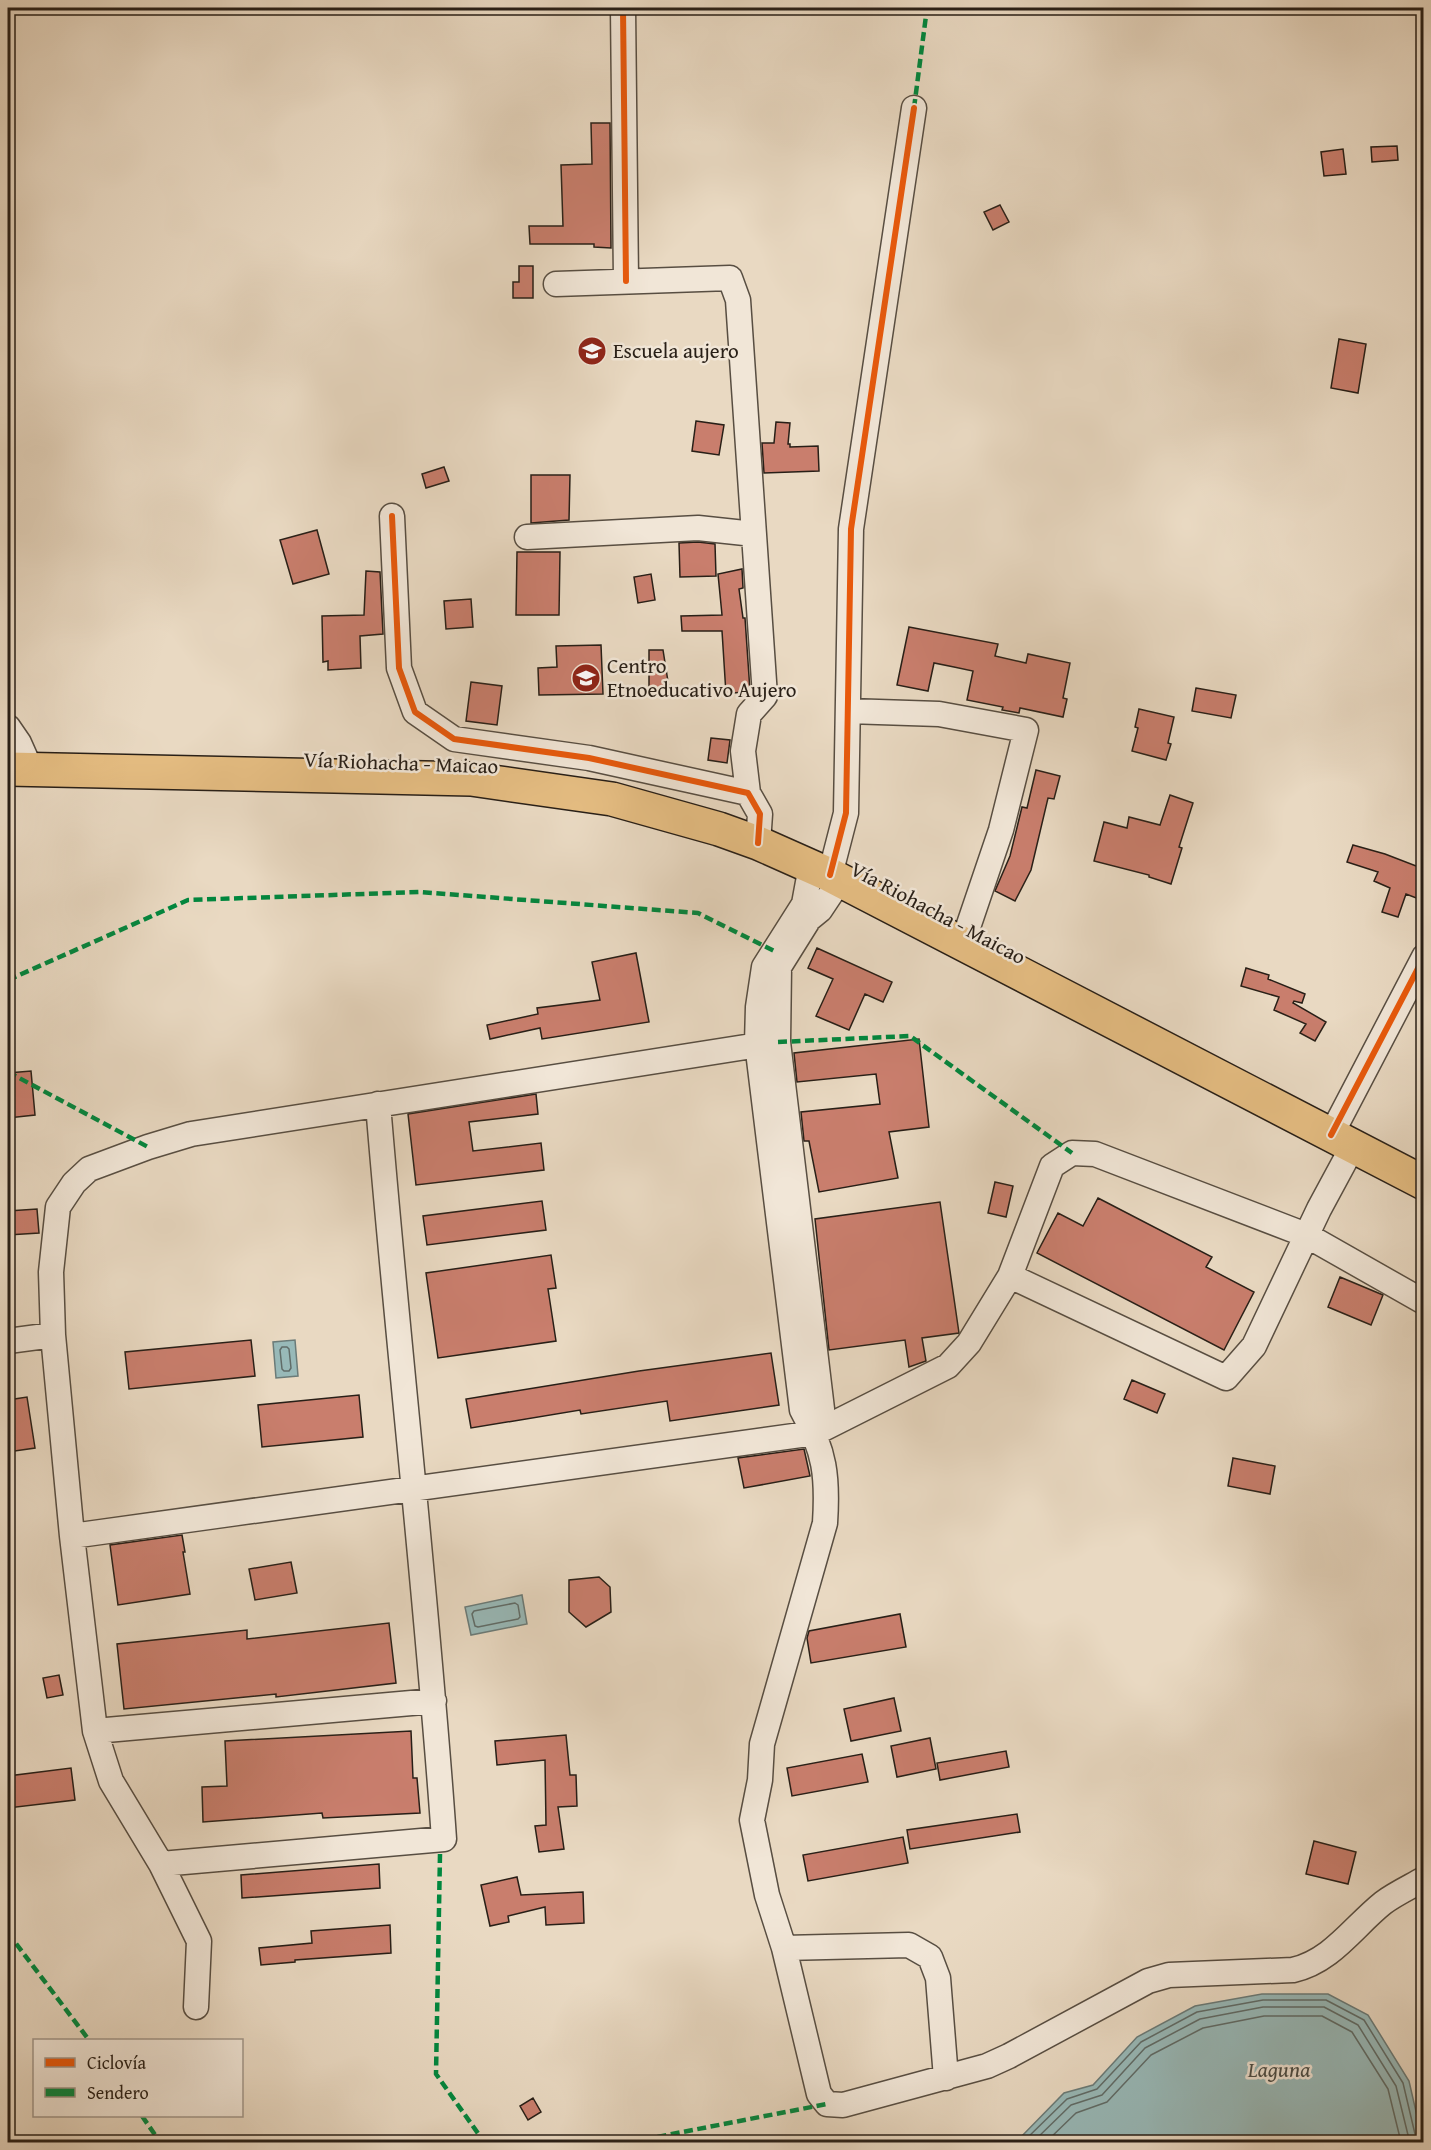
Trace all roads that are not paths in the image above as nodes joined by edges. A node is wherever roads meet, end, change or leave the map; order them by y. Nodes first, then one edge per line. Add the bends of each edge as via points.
1 (623, 8) edge
2 (914, 108) dead end
3 (626, 281) junction
4 (556, 284) dead end
5 (392, 516) dead end
6 (754, 534) junction
7 (527, 537) dead end
8 (848, 711) junction
9 (8, 727) edge
10 (19, 769) edge
11 (748, 794) junction
12 (758, 843) junction
13 (827, 874) junction
14 (963, 942) junction
15 (1424, 957) edge
16 (767, 1043) junction
17 (378, 1104) junction
18 (1342, 1141) junction
19 (1424, 1183) edge
20 (1306, 1235) junction
21 (1010, 1276) junction
22 (1424, 1302) edge
23 (53, 1335) junction
24 (8, 1341) edge
25 (815, 1433) junction
26 (414, 1489) junction
27 (72, 1536) junction
28 (434, 1701) junction
29 (95, 1731) junction
30 (160, 1863) junction
31 (1424, 1879) edge
32 (784, 1948) junction
33 (196, 2007) dead end
34 (946, 2078) junction

1 - 3 street
2 - 8 street via 851,530
3 - 4 street
3 - 6 street via 730,278 738,300
5 - 11 street via 399,668 415,712 454,739 589,758
6 - 7 street via 699,528
6 - 11 street via 765,696 748,714 743,752
8 - 13 street via 846,813
8 - 14 street via 939,714 1026,730 1001,830
9 - 10 street via 19,743
10 - 12 highway, Vía Riohacha - Maicao via 471,779 612,799
11 - 12 street via 760,814
12 - 13 highway, Vía Riohacha - Maicao
13 - 14 highway, Vía Riohacha - Maicao
13 - 16 street via 812,907 764,967 758,1007
14 - 18 highway, Vía Riohacha - Maicao
15 - 18 street
16 - 17 street
16 - 25 street via 802,1410
17 - 23 street via 191,1134 90,1169 58,1207 51,1272
17 - 26 street
18 - 19 highway, Vía Riohacha - Maicao
18 - 20 street
20 - 21 street via 1095,1154 1072,1153 1052,1166
20 - 21 street via 1254,1346 1226,1378
20 - 22 street
21 - 25 street via 969,1343 948,1366
23 - 24 street
23 - 27 street
25 - 26 street
25 - 32 street via 827,1493 825,1523 762,1743 752,1820 767,1894
26 - 27 street
26 - 28 street
27 - 29 street
28 - 29 street
28 - 30 street via 444,1839
29 - 30 street via 111,1781
30 - 33 street via 199,1941
31 - 34 street via 1385,1901 1324,1958 1309,1967 1169,1975 1148,1982 1009,2056
32 - 34 street via 909,1945 930,1957 938,1978
32 - 34 street via 819,2094 827,2104 843,2105

